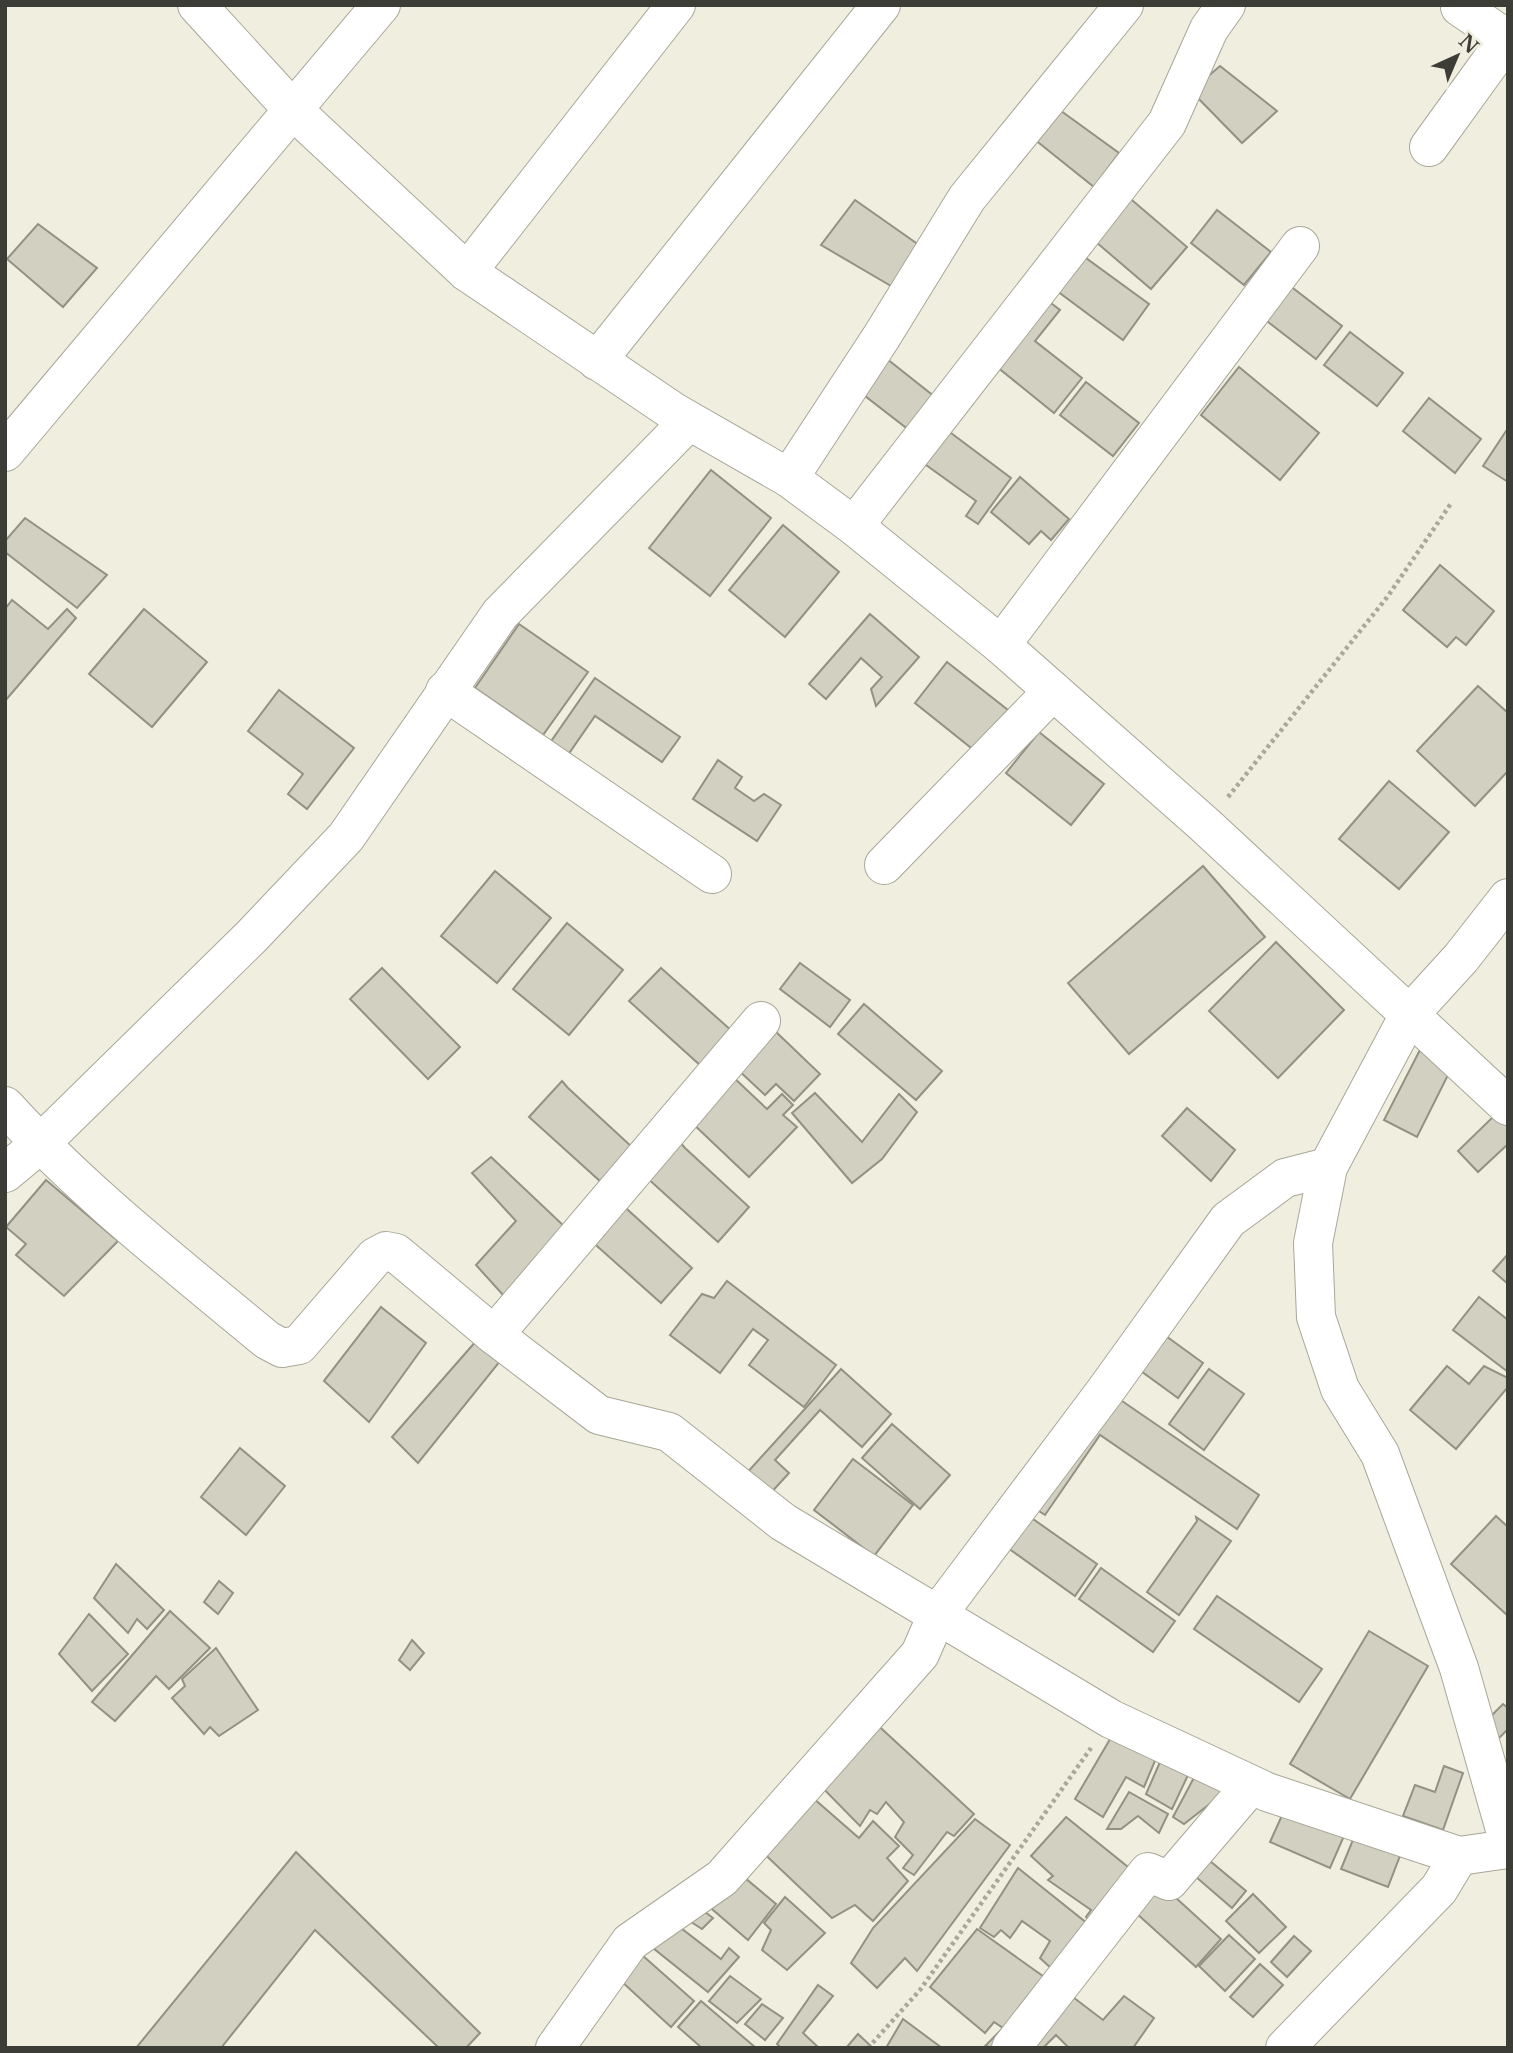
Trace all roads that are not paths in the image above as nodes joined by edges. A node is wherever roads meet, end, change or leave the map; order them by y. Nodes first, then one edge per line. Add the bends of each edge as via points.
1 (197, 5) edge
2 (381, 5) edge
3 (676, 5) edge
4 (881, 5) edge
5 (1124, 5) edge
6 (1226, 5) edge
7 (1461, 5) edge
8 (293, 110) junction
9 (1429, 147) dead end
10 (1300, 246) dead end
11 (467, 272) junction
12 (597, 361) junction
13 (689, 421) junction
14 (5, 452) edge
15 (789, 478) junction
16 (854, 526) junction
17 (1001, 645) junction
18 (445, 691) junction
19 (1054, 691) junction
20 (884, 865) dead end
21 (712, 874) dead end
22 (1508, 898) edge
23 (1409, 1015) junction
24 (761, 1021) dead end
25 (5, 1106) edge
26 (1508, 1106) edge
27 (40, 1144) junction
28 (1328, 1167) junction
29 (5, 1173) edge
30 (494, 1335) junction
31 (937, 1615) junction
32 (1251, 1785) junction
33 (1508, 1840) edge
34 (1508, 1849) edge
35 (1459, 1856) junction
36 (555, 2048) edge
37 (1011, 2048) edge
38 (1285, 2048) edge

1 - 8 street
2 - 8 street
3 - 11 street
4 - 12 street
5 - 15 street via 967,198
6 - 16 street via 1209,29 1167,123
7 - 9 street via 1507,39
8 - 11 street
8 - 14 street
10 - 17 street
11 - 12 street
12 - 13 street
13 - 15 street
13 - 18 street via 499,614
15 - 16 street
16 - 17 street
17 - 19 street
18 - 21 street
18 - 27 street via 346,836 252,936
19 - 20 street
19 - 23 street
22 - 23 street
23 - 26 street
23 - 28 street
24 - 30 street
25 - 27 street
27 - 29 street
27 - 30 street via 99,1200 282,1348 299,1345 375,1257 386,1251 396,1253
28 - 31 street via 1285,1178 1228,1220
28 - 33 street via 1314,1243 1316,1317 1340,1389 1380,1454 1459,1668
30 - 31 street via 599,1415 669,1432 783,1522
31 - 32 street via 1111,1719
31 - 36 street via 920,1654 722,1878 630,1942
32 - 35 street
32 - 37 street via 1170,1881 1148,1872
34 - 35 street
35 - 38 street via 1438,1889

